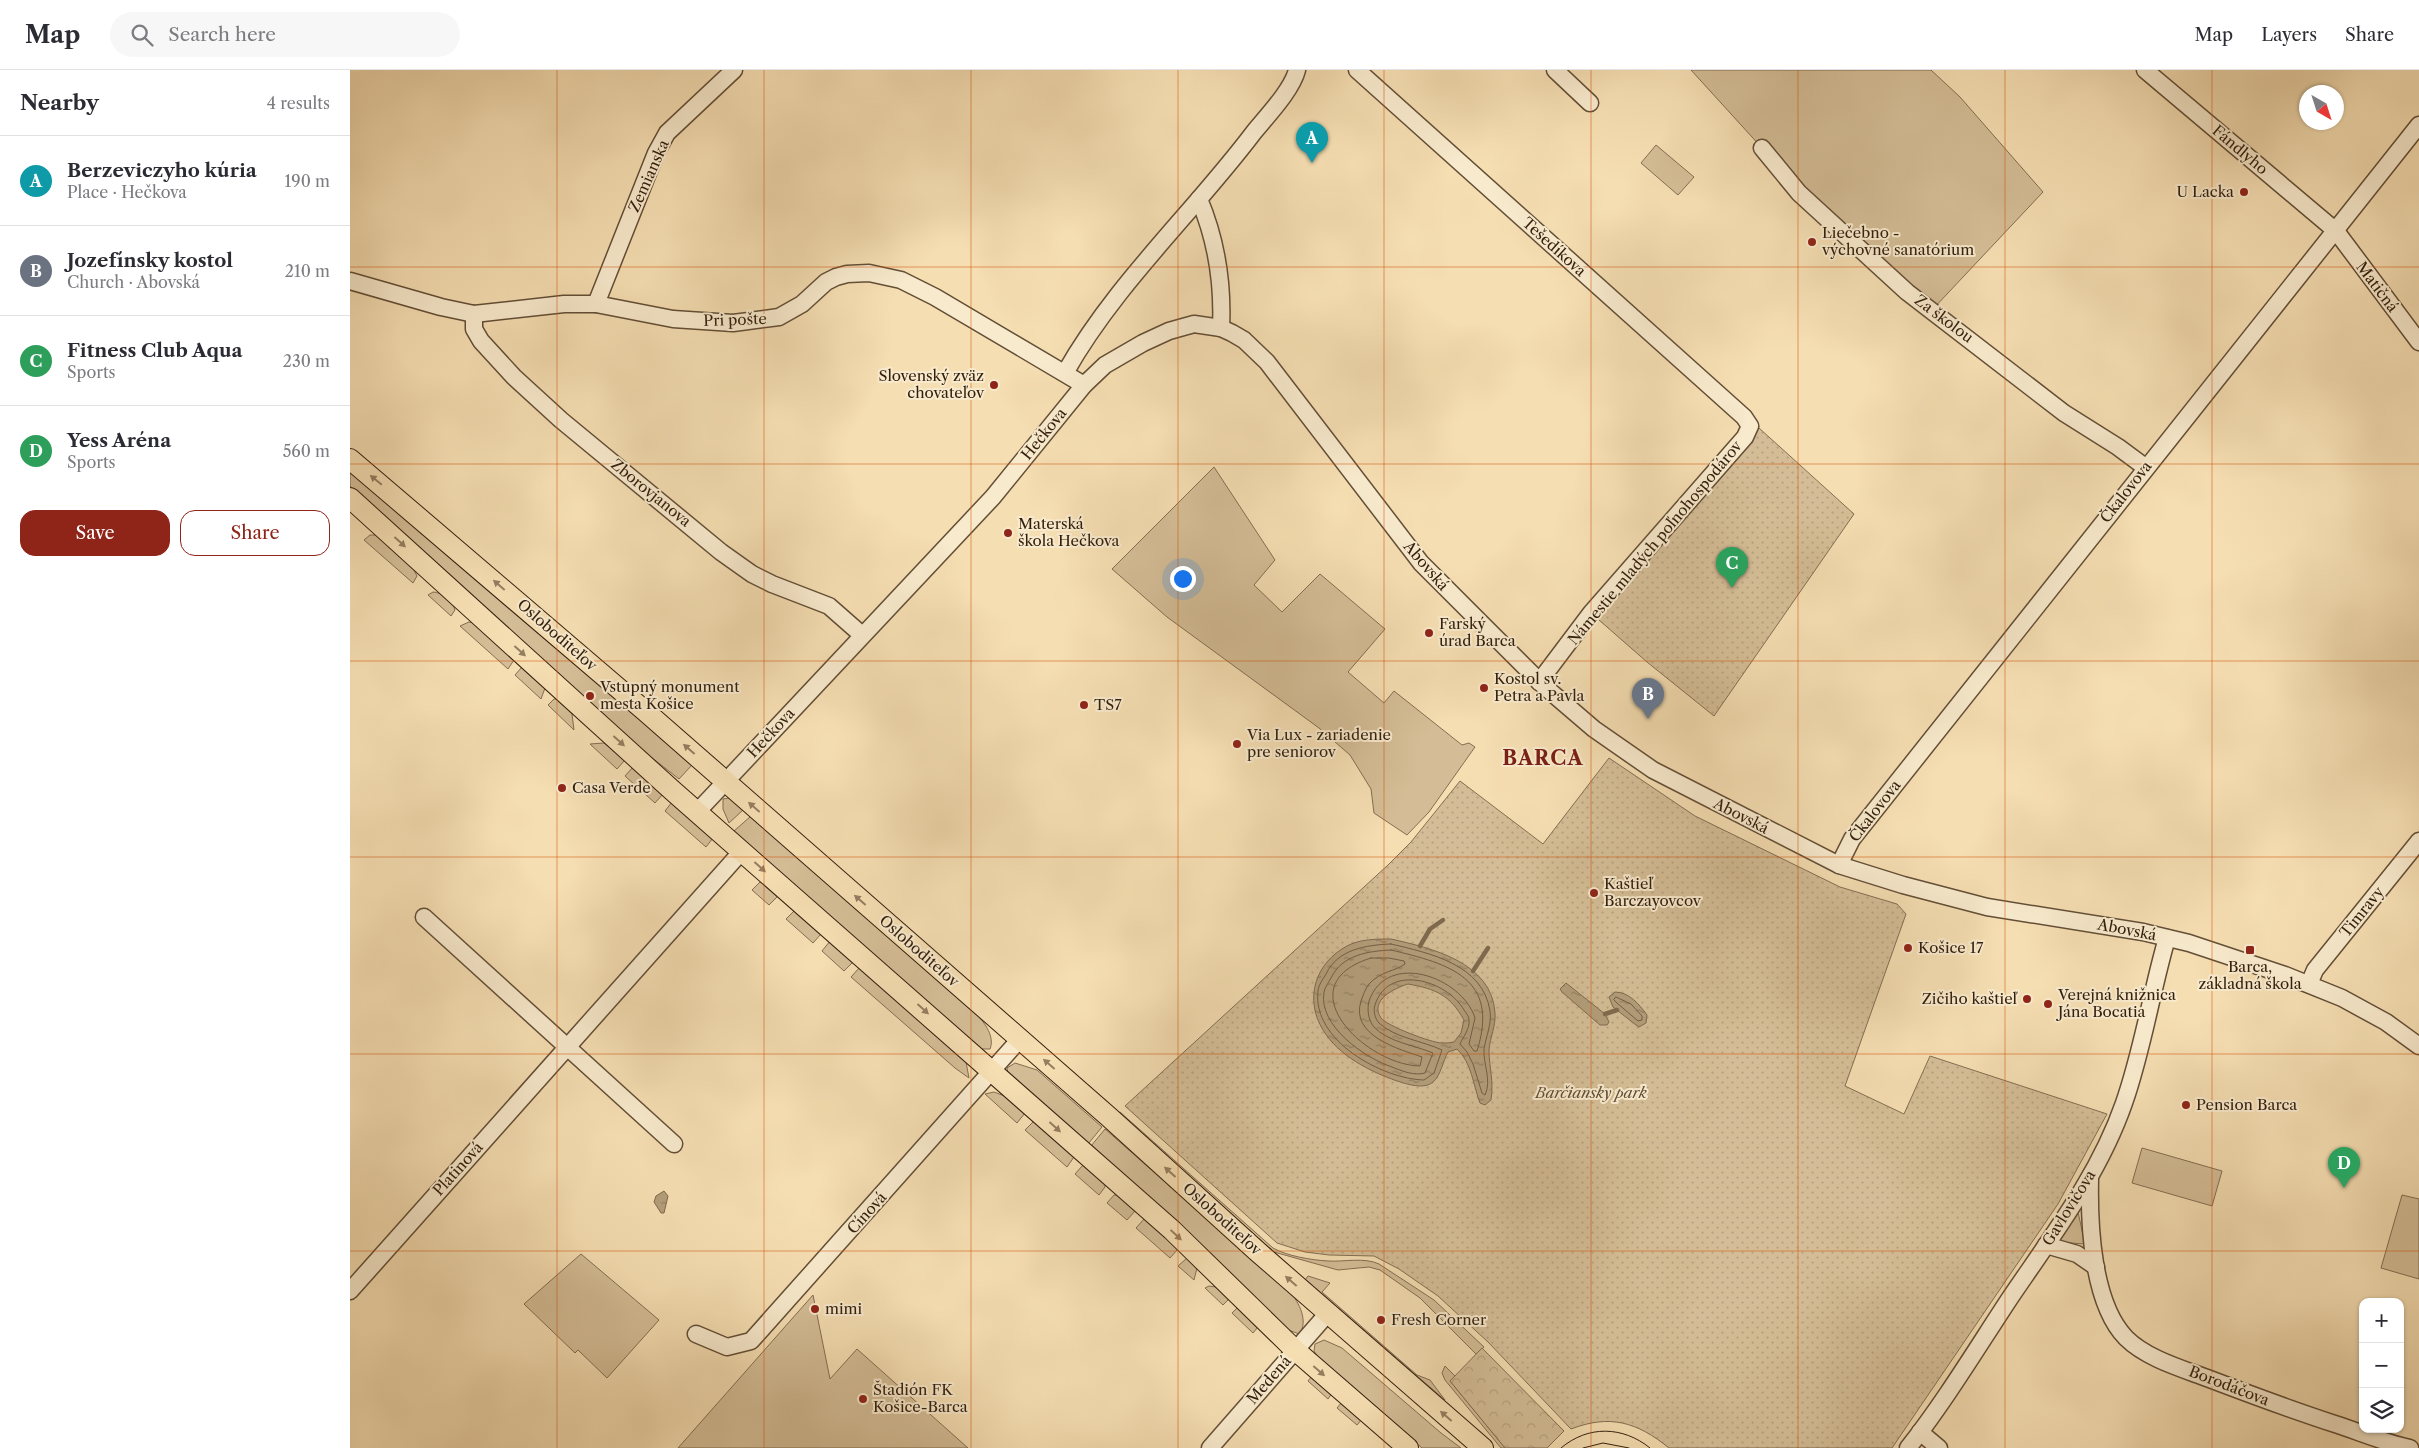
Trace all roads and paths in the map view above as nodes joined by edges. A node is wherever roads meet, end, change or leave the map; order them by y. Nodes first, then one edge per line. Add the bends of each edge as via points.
1 (734, 70) edge
2 (1297, 70) edge
3 (1357, 70) edge
4 (1555, 70) edge
5 (2145, 70) edge
6 (1590, 102) dead end
7 (2419, 125) edge
8 (1762, 148) dead end
9 (1199, 199) junction
10 (2336, 231) junction
11 (350, 280) edge
12 (596, 304) junction
13 (474, 314) junction
14 (1221, 328) junction
15 (2419, 342) edge
16 (1065, 373) junction
17 (1084, 385) junction
18 (1750, 426) joint
19 (350, 459) edge
20 (2145, 467) junction
21 (350, 498) edge
22 (862, 635) junction
23 (1539, 682) junction
24 (725, 781) junction
25 (697, 812) junction
26 (2419, 841) edge
27 (742, 852) junction
28 (1839, 865) junction
29 (424, 917) dead end
30 (2167, 938) junction
31 (2309, 984) junction
32 (1020, 1040) junction
33 (2419, 1046) edge
34 (566, 1047) junction
35 (992, 1071) junction
36 (674, 1144) dead end
37 (2090, 1178) junction
38 (2046, 1245) junction
39 (2096, 1267) junction
40 (350, 1291) edge
41 (1328, 1313) junction
42 (696, 1334) dead end
43 (1295, 1350) junction
44 (1920, 1432) junction
45 (1210, 1448) edge
46 (1408, 1448) edge
47 (1483, 1448) edge
48 (1908, 1448) edge
49 (1939, 1448) edge
50 (2410, 1448) edge

1 - 12 street, Zemianska via 668,133 656,153
2 - 9 street via 1279,100
3 - 18 street, Tešedíkova via 1744,417
4 - 6 street
5 - 10 street, Fándlyho
7 - 10 street, Čkalovova
8 - 20 street, Za školou via 1799,193 1907,292 2064,413
9 - 14 street via 1219,277
9 - 16 street via 1084,338
10 - 15 street, Matičná
10 - 20 street, Čkalovova
11 - 13 street, Pri pošte via 441,308
12 - 13 street, Pri pošte via 564,304
12 - 16 street, Pri pošte via 673,319 749,322 791,312 836,277 869,273 901,280 926,292
13 - 22 street, Zborovjanova via 474,329 514,377 721,552 772,584 829,606
14 - 17 street, Hečkova via 1194,324 1169,331 1104,365
14 - 23 street, Abovská via 1244,340 1267,362 1422,564
16 - 17 street, Pri pošte
17 - 22 street, Hečkova via 993,497
18 - 23 street, Námestie mladých poľnohospodárov via 1745,437 1591,613
24 -> 19 main road, Osloboditeľov
20 - 28 street, Čkalovova via 1852,839
21 -> 25 main road
22 - 24 street, Hečkova
23 - 28 street, Abovská via 1594,729 1653,770
24 - 25 street, Hečkova
32 -> 24 main road, Osloboditeľov
25 - 27 main road
26 - 31 street, Timravy via 2315,970
27 - 34 street, Platinová
27 -> 35 main road
28 - 30 street, Abovská via 1988,907
29 - 34 street
30 - 31 street, Abovská
30 - 37 street, Gavlovičova via 2124,1103
31 - 33 street, Abovská via 2368,1012
32 - 35 street, Cínová
41 -> 32 main road, Osloboditeľov
34 - 36 street
34 - 40 street, Platinová
35 - 42 street, Cínová via 751,1341 728,1347
35 -> 43 main road via 1172,1230
37 - 38 street, Gavlovičova
37 - 39 street, Borodáčova via 2089,1211
38 - 39 street via 2077,1254
38 - 44 street, Gavlovičova
39 - 50 street, Borodáčova via 2116,1325 2138,1347 2170,1364 2281,1406
41 - 43 street, Medená
47 -> 41 main road, Osloboditeľov
43 - 45 street, Medená
43 -> 46 main road
44 - 48 street, Gavlovičova
44 - 49 street

